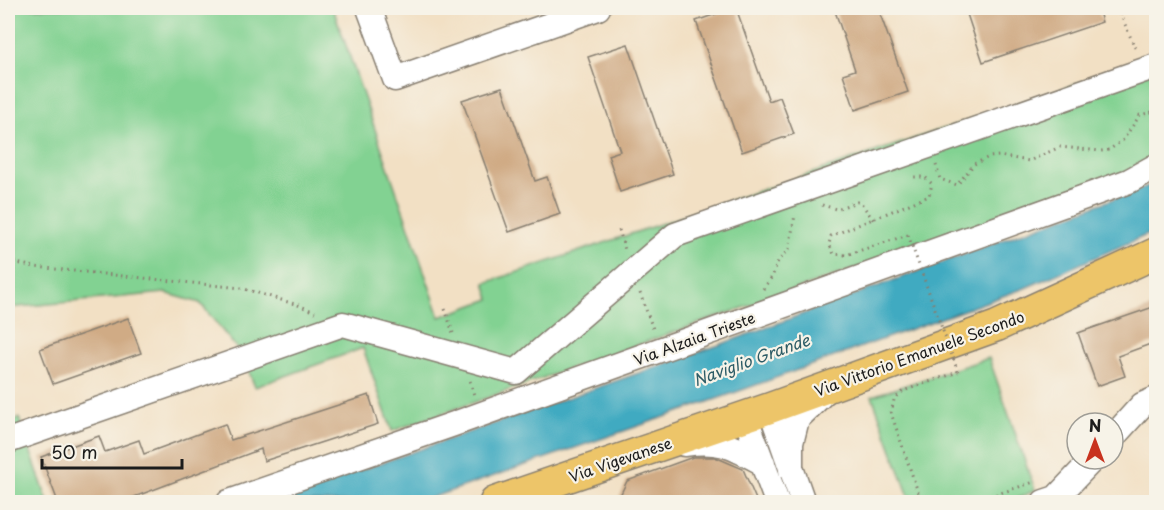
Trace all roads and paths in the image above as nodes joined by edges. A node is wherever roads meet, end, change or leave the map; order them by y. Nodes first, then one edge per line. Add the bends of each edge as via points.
1 (369, 8) edge
2 (598, 8) edge
3 (1118, 8) edge
4 (1150, 68) edge
5 (1156, 111) edge
6 (930, 145) junction
7 (1156, 166) edge
8 (902, 178) dead end
9 (801, 190) junction
10 (875, 222) dead end
11 (1156, 253) edge
12 (8, 261) edge
13 (762, 294) dead end
14 (343, 324) junction
15 (832, 385) junction
16 (1156, 399) edge
17 (758, 412) junction
18 (1125, 424) edge
19 (8, 441) edge
20 (655, 448) junction
21 (763, 463) junction
22 (791, 470) junction
23 (1082, 471) edge
24 (1053, 501) edge
25 (229, 502) edge
26 (495, 502) edge
27 (777, 502) edge
28 (803, 502) edge
29 (925, 502) edge
30 (973, 502) edge

1 - 2 street via 395,79
3 - 4 path
4 - 6 street
5 - 6 path via 1140,115 1123,140 1109,150 1060,147 1029,161 989,157 974,164 957,185 940,179
6 - 9 street
7 - 25 street, Via Alzaia Trieste via 1129,181
8 - 29 path, bridge via 925,177 932,184 929,196 831,236 829,244 834,254 846,255 908,235 958,372 903,391 894,400 891,413 920,498
9 - 10 path via 836,210 861,203
9 - 13 path via 789,249 776,264
9 - 14 street via 675,236 516,372
11 - 15 main road, Via Vittorio Emanuele Secondo via 997,326
12 - 14 path via 241,288
14 - 19 street
15 - 17 main road, Via Vittorio Emanuele Secondo
15 - 22 street via 797,419 791,443
16 - 18 street via 1142,405
17 - 20 main road, Via Vigevanese
17 - 21 street
17 - 22 street
20 - 21 street via 711,441
20 - 26 main road, Via Vigevanese
21 - 27 street
22 - 28 street
23 - 24 street
24 - 30 path via 1040,480

